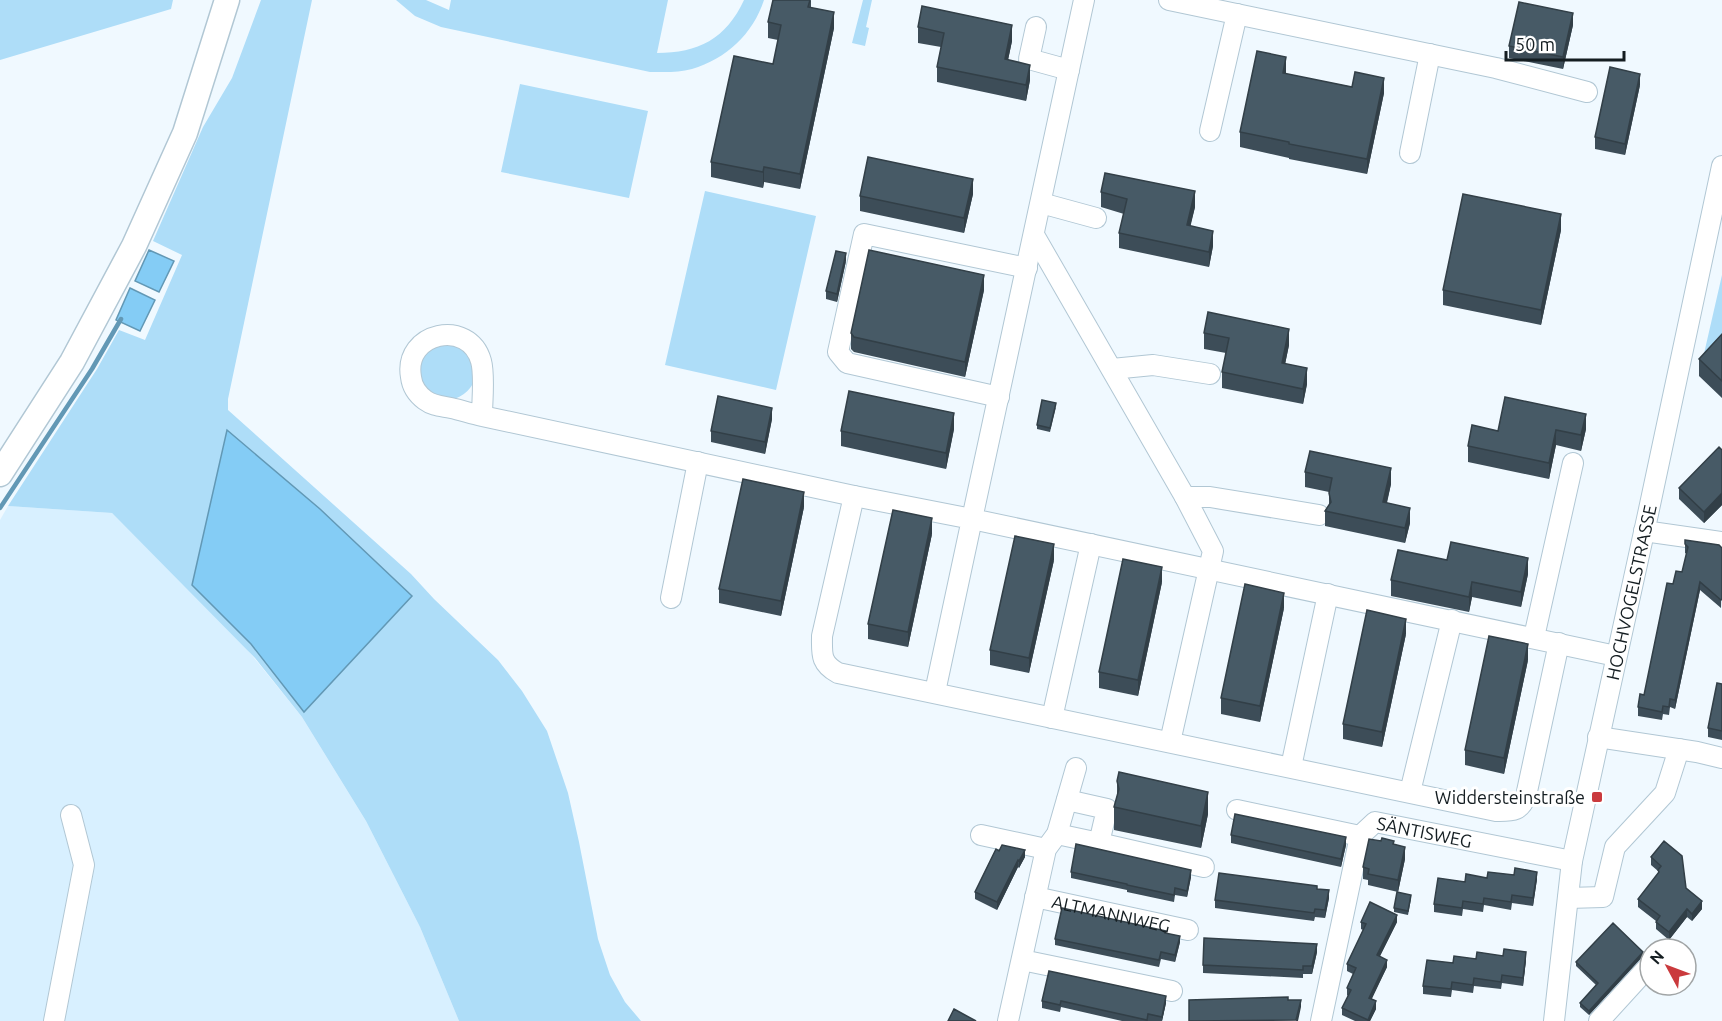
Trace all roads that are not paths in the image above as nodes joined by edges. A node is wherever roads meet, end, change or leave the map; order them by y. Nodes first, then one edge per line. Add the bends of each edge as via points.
1 (227, 0) edge
2 (1084, 0) edge
3 (1169, 0) edge
4 (1200, 3) edge
5 (1237, 14) junction
6 (1036, 27) dead end
7 (1430, 54) junction
8 (1069, 70) junction
9 (1587, 92) dead end
10 (1210, 130) dead end
11 (1410, 153) dead end
12 (1722, 166) edge
13 (1041, 203) junction
14 (1096, 218) dead end
15 (1715, 229) edge
16 (1034, 235) junction
17 (1027, 267) junction
18 (1112, 369) junction
19 (1210, 374) dead end
20 (999, 397) junction
21 (482, 416) junction
22 (698, 462) junction
23 (1573, 463) dead end
24 (0, 474) edge
25 (854, 496) junction
26 (1185, 497) junction
27 (1318, 515) dead end
28 (972, 519) junction
29 (1644, 531) junction
30 (1722, 542) edge
31 (1091, 544) junction
32 (1209, 570) junction
33 (1328, 594) junction
34 (671, 598) dead end
35 (1452, 620) junction
36 (1534, 637) junction
37 (1559, 643) junction
38 (1616, 656) junction
39 (935, 692) junction
40 (1052, 718) junction
41 (1598, 737) junction
42 (1170, 742) junction
43 (1679, 749) junction
44 (1722, 758) edge
45 (1292, 767) junction
46 (1076, 768) dead end
47 (1410, 792) junction
48 (1067, 800) junction
49 (1237, 810) dead end
50 (71, 815) dead end
51 (981, 835) dead end
52 (1360, 836) junction
53 (1052, 842) junction
54 (1099, 843) junction
55 (1572, 861) junction
56 (1204, 867) dead end
57 (1035, 897) junction
58 (1568, 898) junction
59 (1188, 930) dead end
60 (1022, 960) junction
61 (1638, 978) edge
62 (1172, 991) dead end
63 (54, 1021) edge
64 (1008, 1021) edge
65 (1321, 1021) edge
66 (1554, 1021) edge
67 (1599, 1021) edge

1 - 24 main road via 185,133 135,246 72,362
2 - 8 street
3 - 4 street
4 - 5 street
5 - 7 street
5 - 10 street
6 - 8 street via 1029,59
7 - 9 street
7 - 11 street
8 - 13 street
12 - 15 street, HOCHVOGELSTRASSE
13 - 14 street
13 - 16 street
15 - 29 street, HOCHVOGELSTRASSE
16 - 17 street
16 - 18 street
17 - 20 street
17 - 20 street via 864,234 838,352 847,363
18 - 19 street via 1154,365
18 - 26 street
20 - 28 street
21 - 21 street via 430,404 416,392 410,374 418,347 444,334 468,342 476,350 483,368
21 - 22 street
22 - 25 street
22 - 34 street
23 - 36 street
25 - 28 street
25 - 39 street via 822,636 822,657 838,673
26 - 27 street via 1210,497
26 - 32 street via 1213,551
28 - 31 street
28 - 39 street
29 - 30 street
29 - 38 street, HOCHVOGELSTRASSE
31 - 32 street
31 - 40 street
32 - 33 street
32 - 42 street
33 - 35 street
33 - 45 street
35 - 36 street
35 - 47 street
36 - 37 street
37 - 38 street
37 - 47 street via 1523,805 1512,811 1496,811
38 - 41 street, HOCHVOGELSTRASSE
39 - 40 street
40 - 42 street
41 - 43 street
41 - 55 street, HOCHVOGELSTRASSE
42 - 45 street
43 - 44 street
43 - 58 street via 1665,793 1615,846 1603,897
45 - 47 street
46 - 48 street, ALTMANNWEG
48 - 53 street, ALTMANNWEG
48 - 54 street via 1107,809
49 - 52 street
50 - 63 street via 84,865
51 - 53 street
52 - 55 street, SÄNTISWEG via 1375,822
52 - 65 street, SÄNTISWEG
53 - 54 street
53 - 57 street, ALTMANNWEG
54 - 56 street
55 - 58 street, HOCHVOGELSTRASSE
57 - 59 street, ALTMANNWEG
57 - 60 street, ALTMANNWEG
58 - 66 street, HOCHVOGELSTRASSE
60 - 62 street
60 - 64 street, ALTMANNWEG
61 - 67 street

